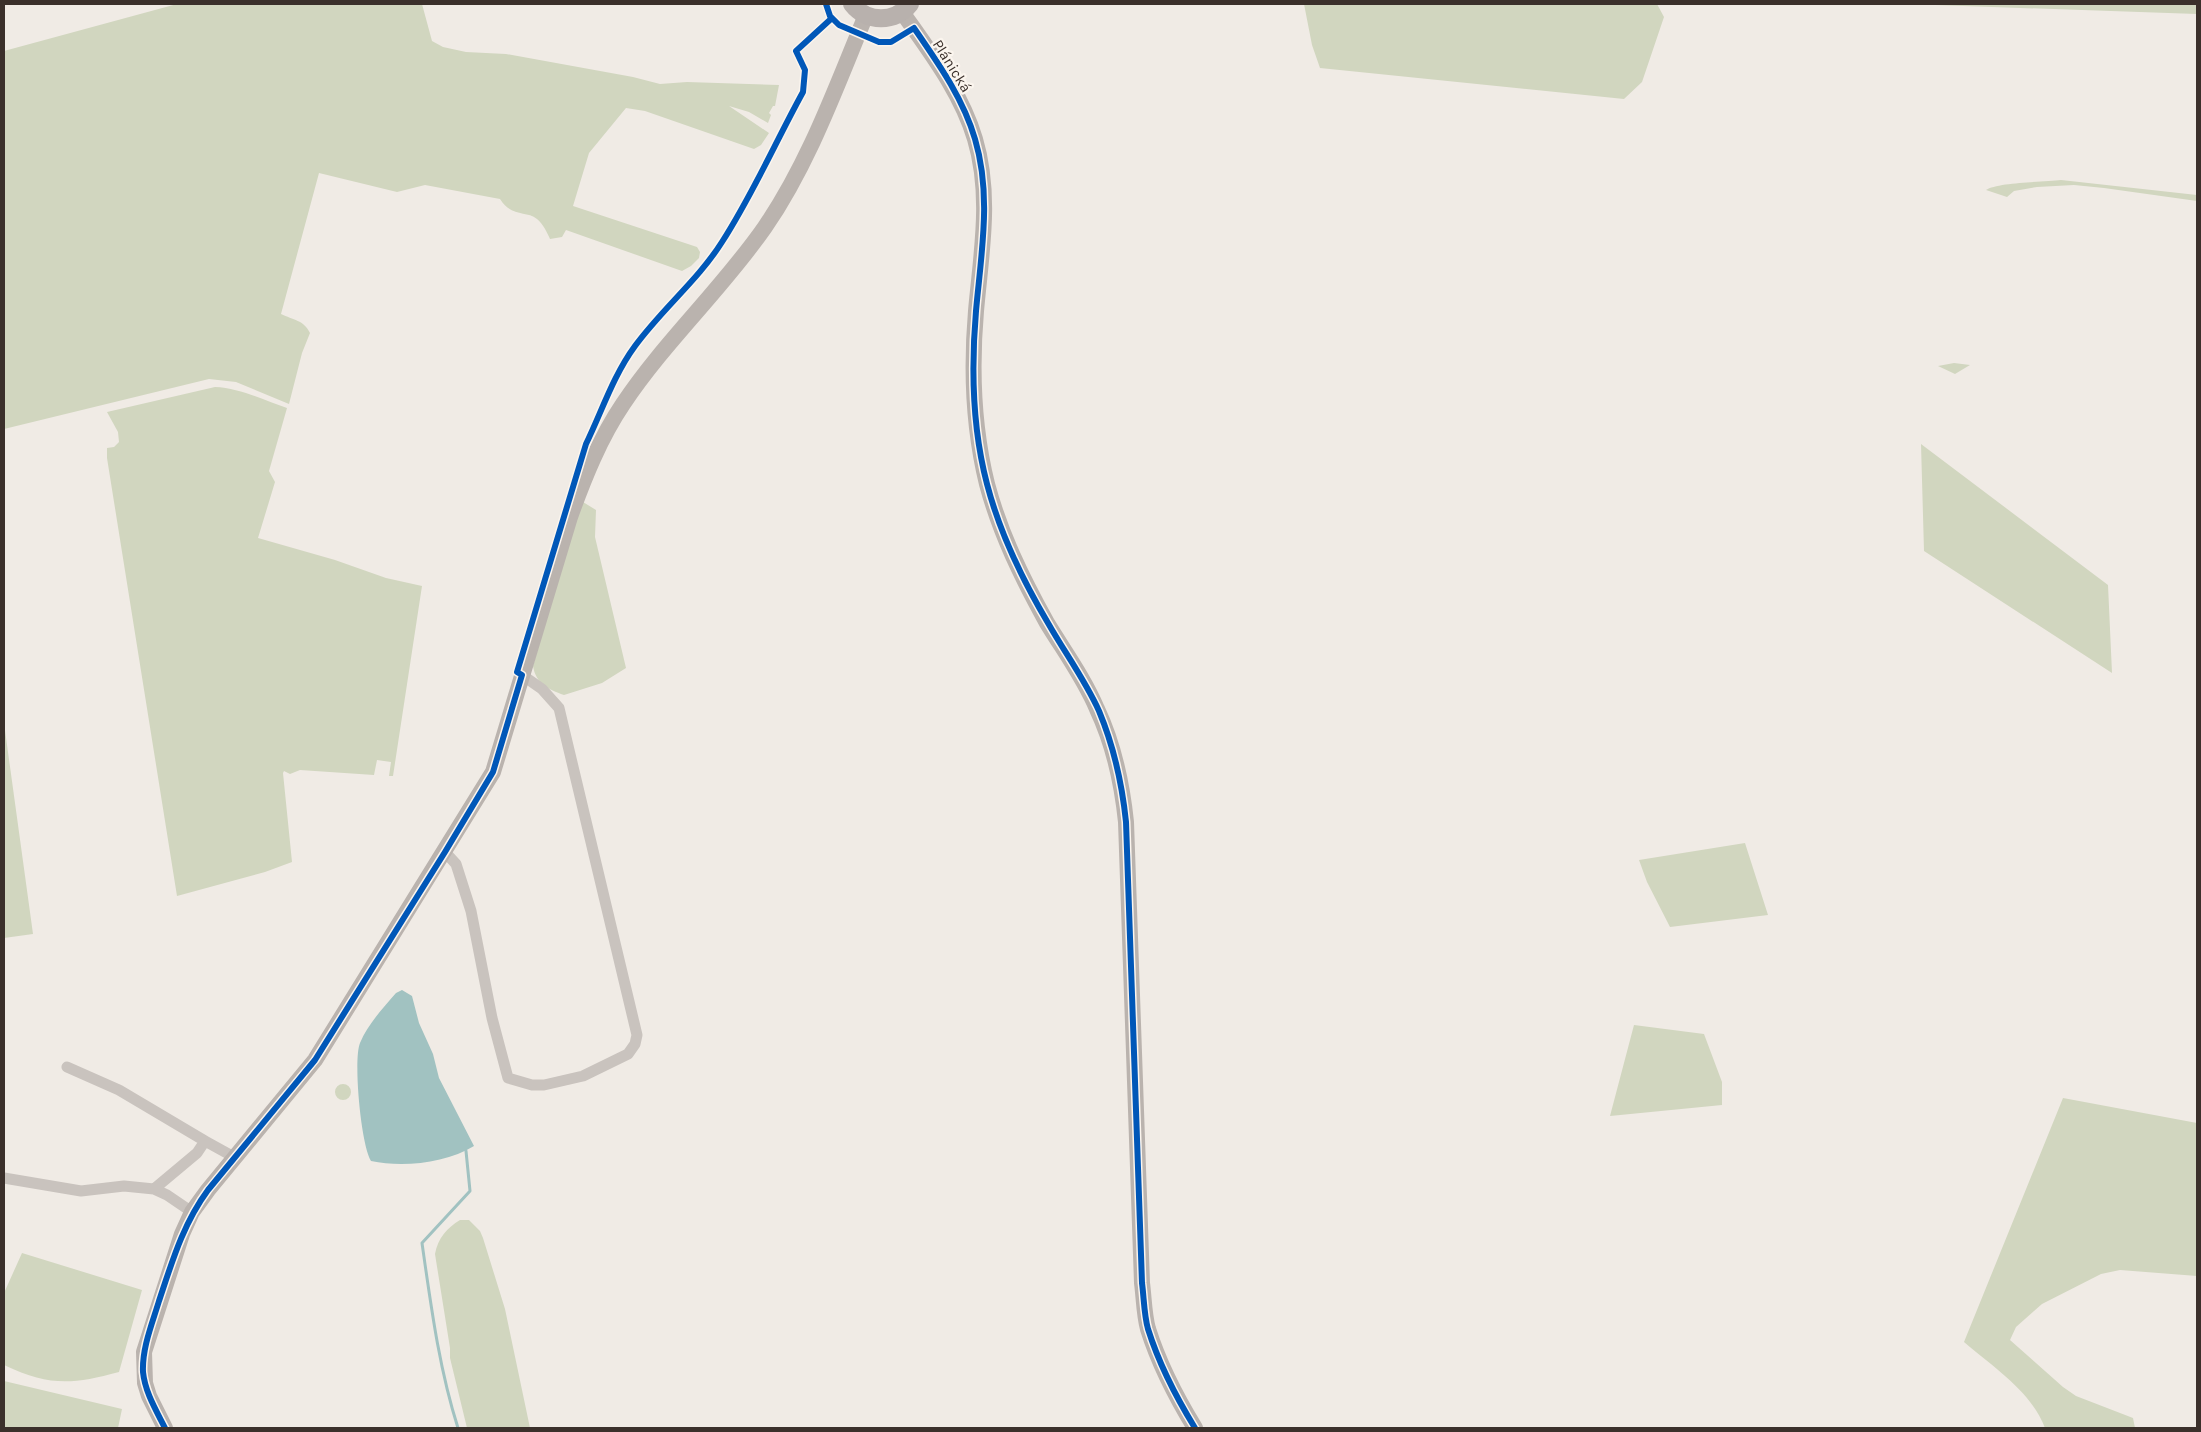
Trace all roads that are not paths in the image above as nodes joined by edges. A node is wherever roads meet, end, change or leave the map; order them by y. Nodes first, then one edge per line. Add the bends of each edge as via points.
1 (852, 4) edge
2 (906, 8) edge
3 (866, 15) junction
4 (522, 676) junction
5 (445, 852) junction
6 (67, 1067) dead end
7 (205, 1141) junction
8 (234, 1157) junction
9 (4, 1178) edge
10 (154, 1190) junction
11 (192, 1212) junction
12 (165, 1428) edge
13 (1195, 1428) edge

1 - 3 main road
2 - 3 main road via 886,18
2 - 13 street, Plánická via 968,118 979,154 984,195 983,246 976,312 974,408 980,454 994,509 1030,592 1090,693 1120,776 1127,840 1142,1283 1148,1327 1159,1361
3 - 4 street via 806,155 776,209 737,265 622,404 600,446 570,517
4 - 5 street via 493,772
4 - 5 street via 542,689 560,708 637,1036 628,1054 583,1076 560,1082 532,1086 508,1078 470,911 456,864
5 - 8 street via 315,1060
6 - 7 street via 120,1090
7 - 8 street
7 - 10 street
8 - 11 street
9 - 10 street via 81,1191 124,1186
10 - 11 street
11 - 12 street via 171,1264 144,1352 145,1383

